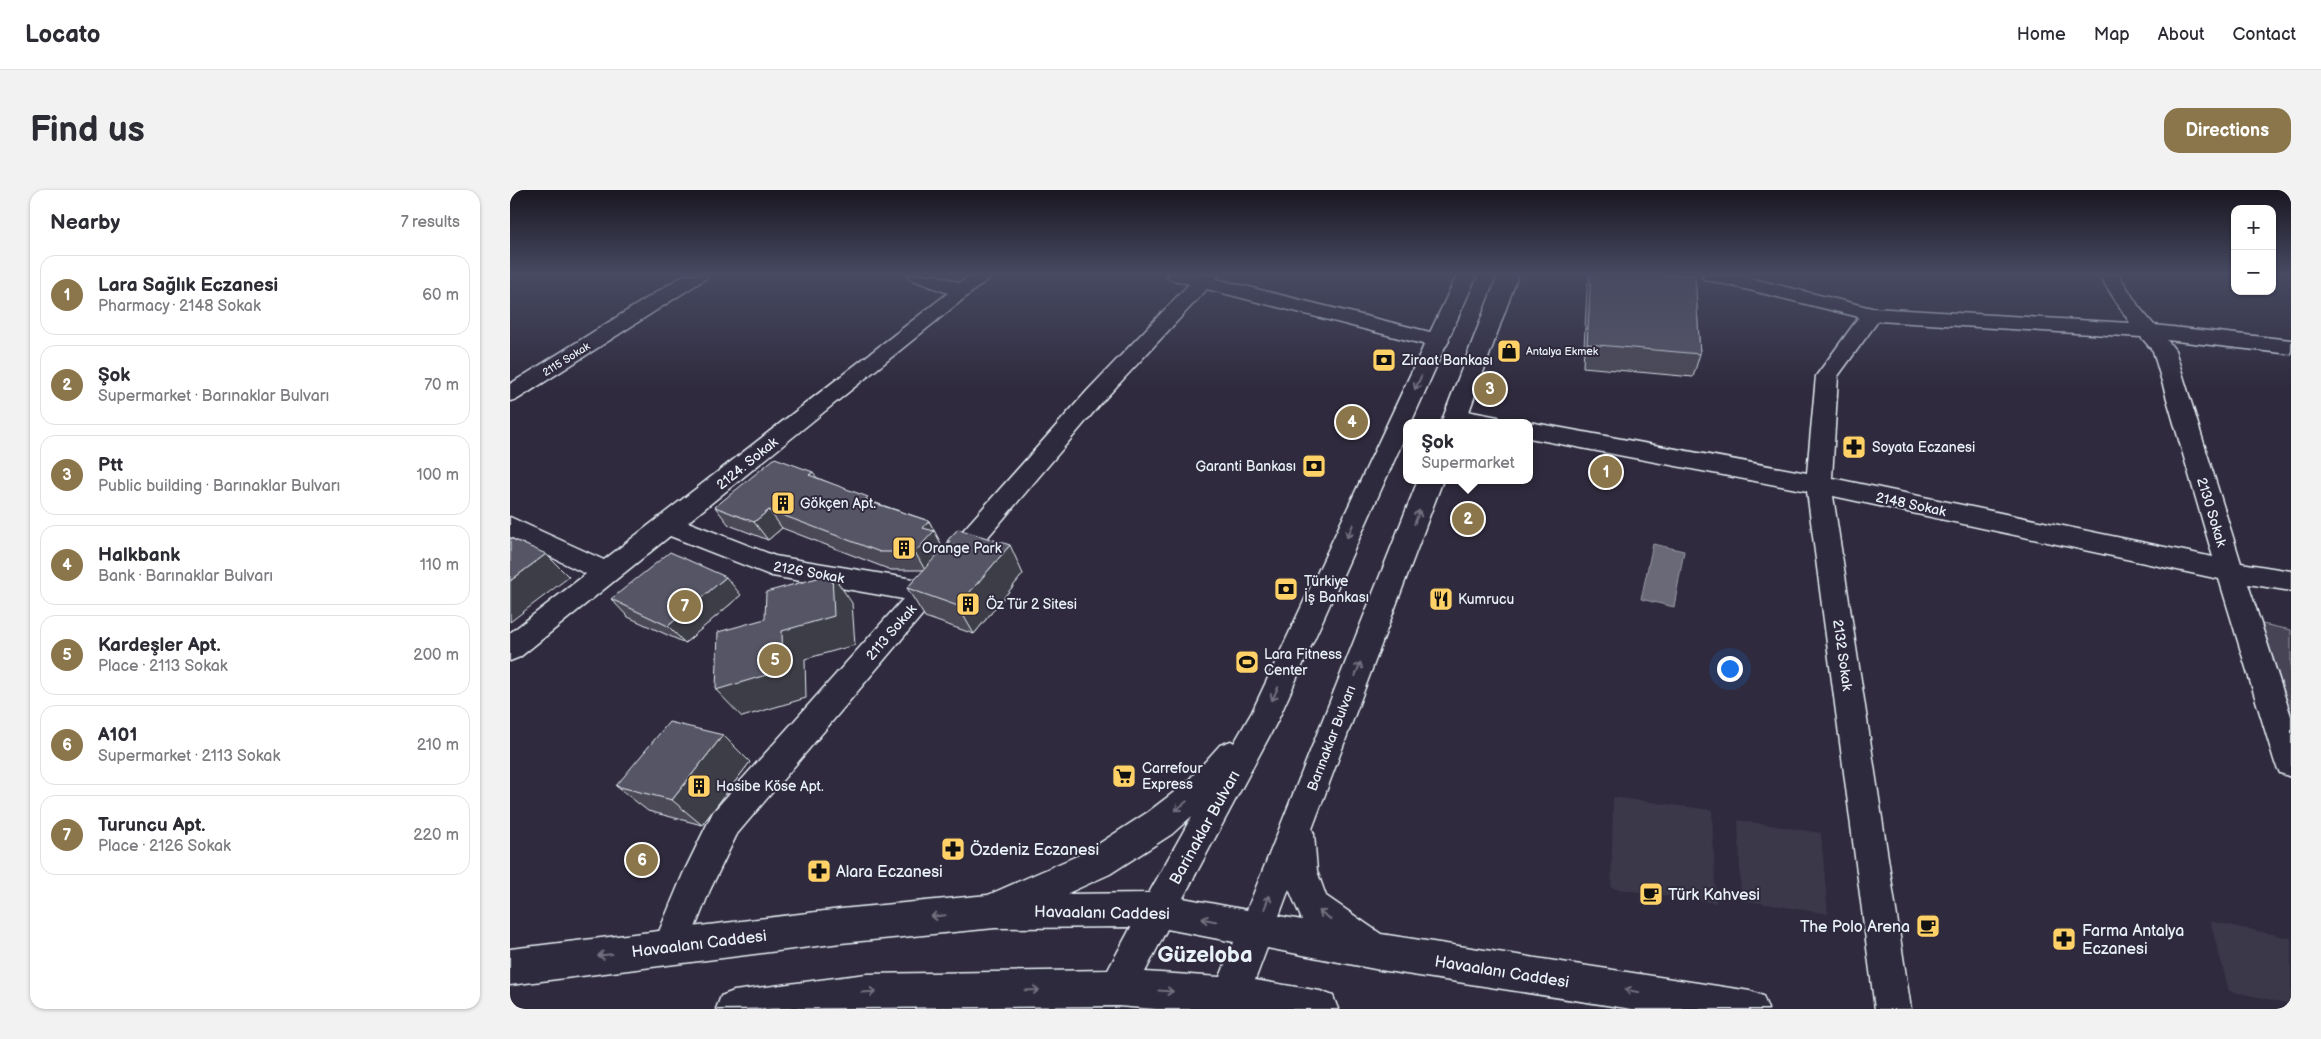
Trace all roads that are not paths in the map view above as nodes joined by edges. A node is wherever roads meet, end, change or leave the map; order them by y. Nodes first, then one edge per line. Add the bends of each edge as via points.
1 (638, 313) edge
2 (935, 313) edge
3 (1165, 313) edge
4 (1333, 313) edge
5 (1450, 313) edge
6 (1494, 313) edge
7 (1869, 313) edge
8 (2133, 313) edge
9 (1872, 314) junction
10 (2148, 331) junction
11 (1438, 341) junction
12 (2291, 347) edge
13 (510, 394) edge
14 (1454, 419) edge
15 (1533, 431) edge
16 (1429, 484) edge
17 (1819, 484) junction
18 (668, 525) junction
19 (510, 526) edge
20 (2230, 571) junction
21 (606, 572) junction
22 (2291, 581) edge
23 (926, 592) junction
24 (510, 649) edge
25 (1263, 720) junction
26 (2291, 763) edge
27 (1298, 824) junction
28 (1158, 910) junction
29 (987, 912) junction
30 (1256, 929) junction
31 (671, 946) junction
32 (1380, 952) junction
33 (510, 967) edge
34 (1118, 988) junction
35 (1231, 996) junction
36 (734, 1009) edge
37 (1320, 1009) edge
38 (1750, 1009) edge
39 (1893, 1009) edge

1 - 13 street, 2115 Sokak
2 - 18 street, 2124. Sokak
3 - 23 street, 2113 Sokak
4 - 11 street
5 - 11 street
6 - 14 street
7 - 9 street
8 - 10 street, 2130 Sokak
9 - 10 street
9 - 17 street, 2132 Sokak via 1827,376
10 - 12 street
10 - 20 street, 2130 Sokak via 2164,350
11 -> 25 street
15 - 17 street, 2148 Sokak
27 -> 16 street, Barınaklar Bulvarı
17 - 20 street, 2148 Sokak
17 - 39 street, 2132 Sokak
18 - 21 street, 2124. Sokak
18 - 23 street, 2126 Sokak via 772,566
19 - 21 street
20 - 22 street, 2148 Sokak
20 - 26 street, 2130 Sokak
21 - 24 street, 2124. Sokak
23 - 31 street, 2113 Sokak via 725,823 695,885
25 - 28 street, Barinaklar Bulvarı
25 -> 29 street via 1197,793 1160,823 1098,863
30 -> 27 street, Barınaklar Bulvarı
32 -> 27 street via 1313,907 1300,872
28 - 29 street, Havaalanı Caddesi
30 -> 28 street, Havaalanı Caddesi
28 - 34 street, Barinaklar Bulvarı
29 -> 31 street, Havaalanı Caddesi
30 - 32 street, Havaalanı Caddesi
30 - 35 street, Barınaklar Bulvarı
31 -> 33 street, Havaalanı Caddesi
38 -> 32 street, Havaalanı Caddesi
34 -> 35 street
36 -> 34 street via 866,992
35 - 37 street

